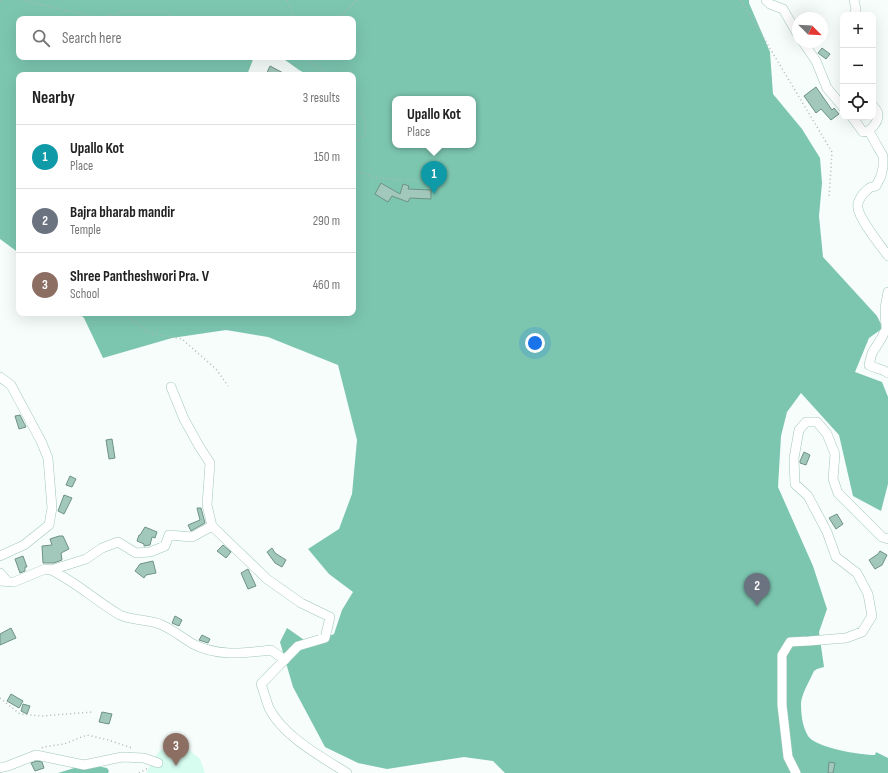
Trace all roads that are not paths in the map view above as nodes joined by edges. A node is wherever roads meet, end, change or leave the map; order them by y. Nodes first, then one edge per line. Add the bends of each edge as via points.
1 (766, 0) edge
2 (854, 0) edge
3 (855, 12) edge
4 (792, 25) edge
5 (807, 48) edge
6 (840, 104) edge
7 (876, 109) edge
8 (854, 120) edge
9 (869, 131) junction
10 (888, 256) edge
11 (888, 292) edge
12 (888, 373) edge
13 (0, 377) edge
14 (171, 387) dead end
15 (212, 526) junction
16 (888, 539) edge
17 (0, 556) edge
18 (51, 570) junction
19 (0, 573) edge
20 (4, 582) edge
21 (285, 660) junction
22 (158, 763) dead end
23 (0, 768) edge
24 (347, 773) edge
25 (796, 773) edge

1 - 4 street via 783,9
2 - 3 street
5 - 6 street via 816,61 827,88
7 - 9 street via 878,115
8 - 9 street via 863,132
9 - 10 street via 883,156 884,167 876,186 869,187 860,198 858,208 861,217
11 - 12 street via 884,308 886,329 872,353 869,365
13 - 17 street via 11,385 48,458 52,508 49,525 24,545
14 - 15 street via 184,419 210,463 207,505
15 - 18 street via 192,537 169,535 165,546 150,552 136,553 118,542 102,548 86,559
15 - 21 street via 267,579 301,603 330,617 325,638 298,646
16 - 25 street via 882,537 838,493 833,480 836,454 827,434 817,422 806,422 799,430 794,458 795,484 808,496 836,557 856,574 868,594 872,616 862,632 846,638 790,642 782,656 782,705 788,757
18 - 20 street via 45,569 14,582
18 - 21 street via 122,616 161,624 194,644 214,651 236,654 271,650
19 - 20 street
21 - 24 street via 261,684 269,708 282,727 311,751
22 - 23 street via 144,758 122,757 84,765 36,755

